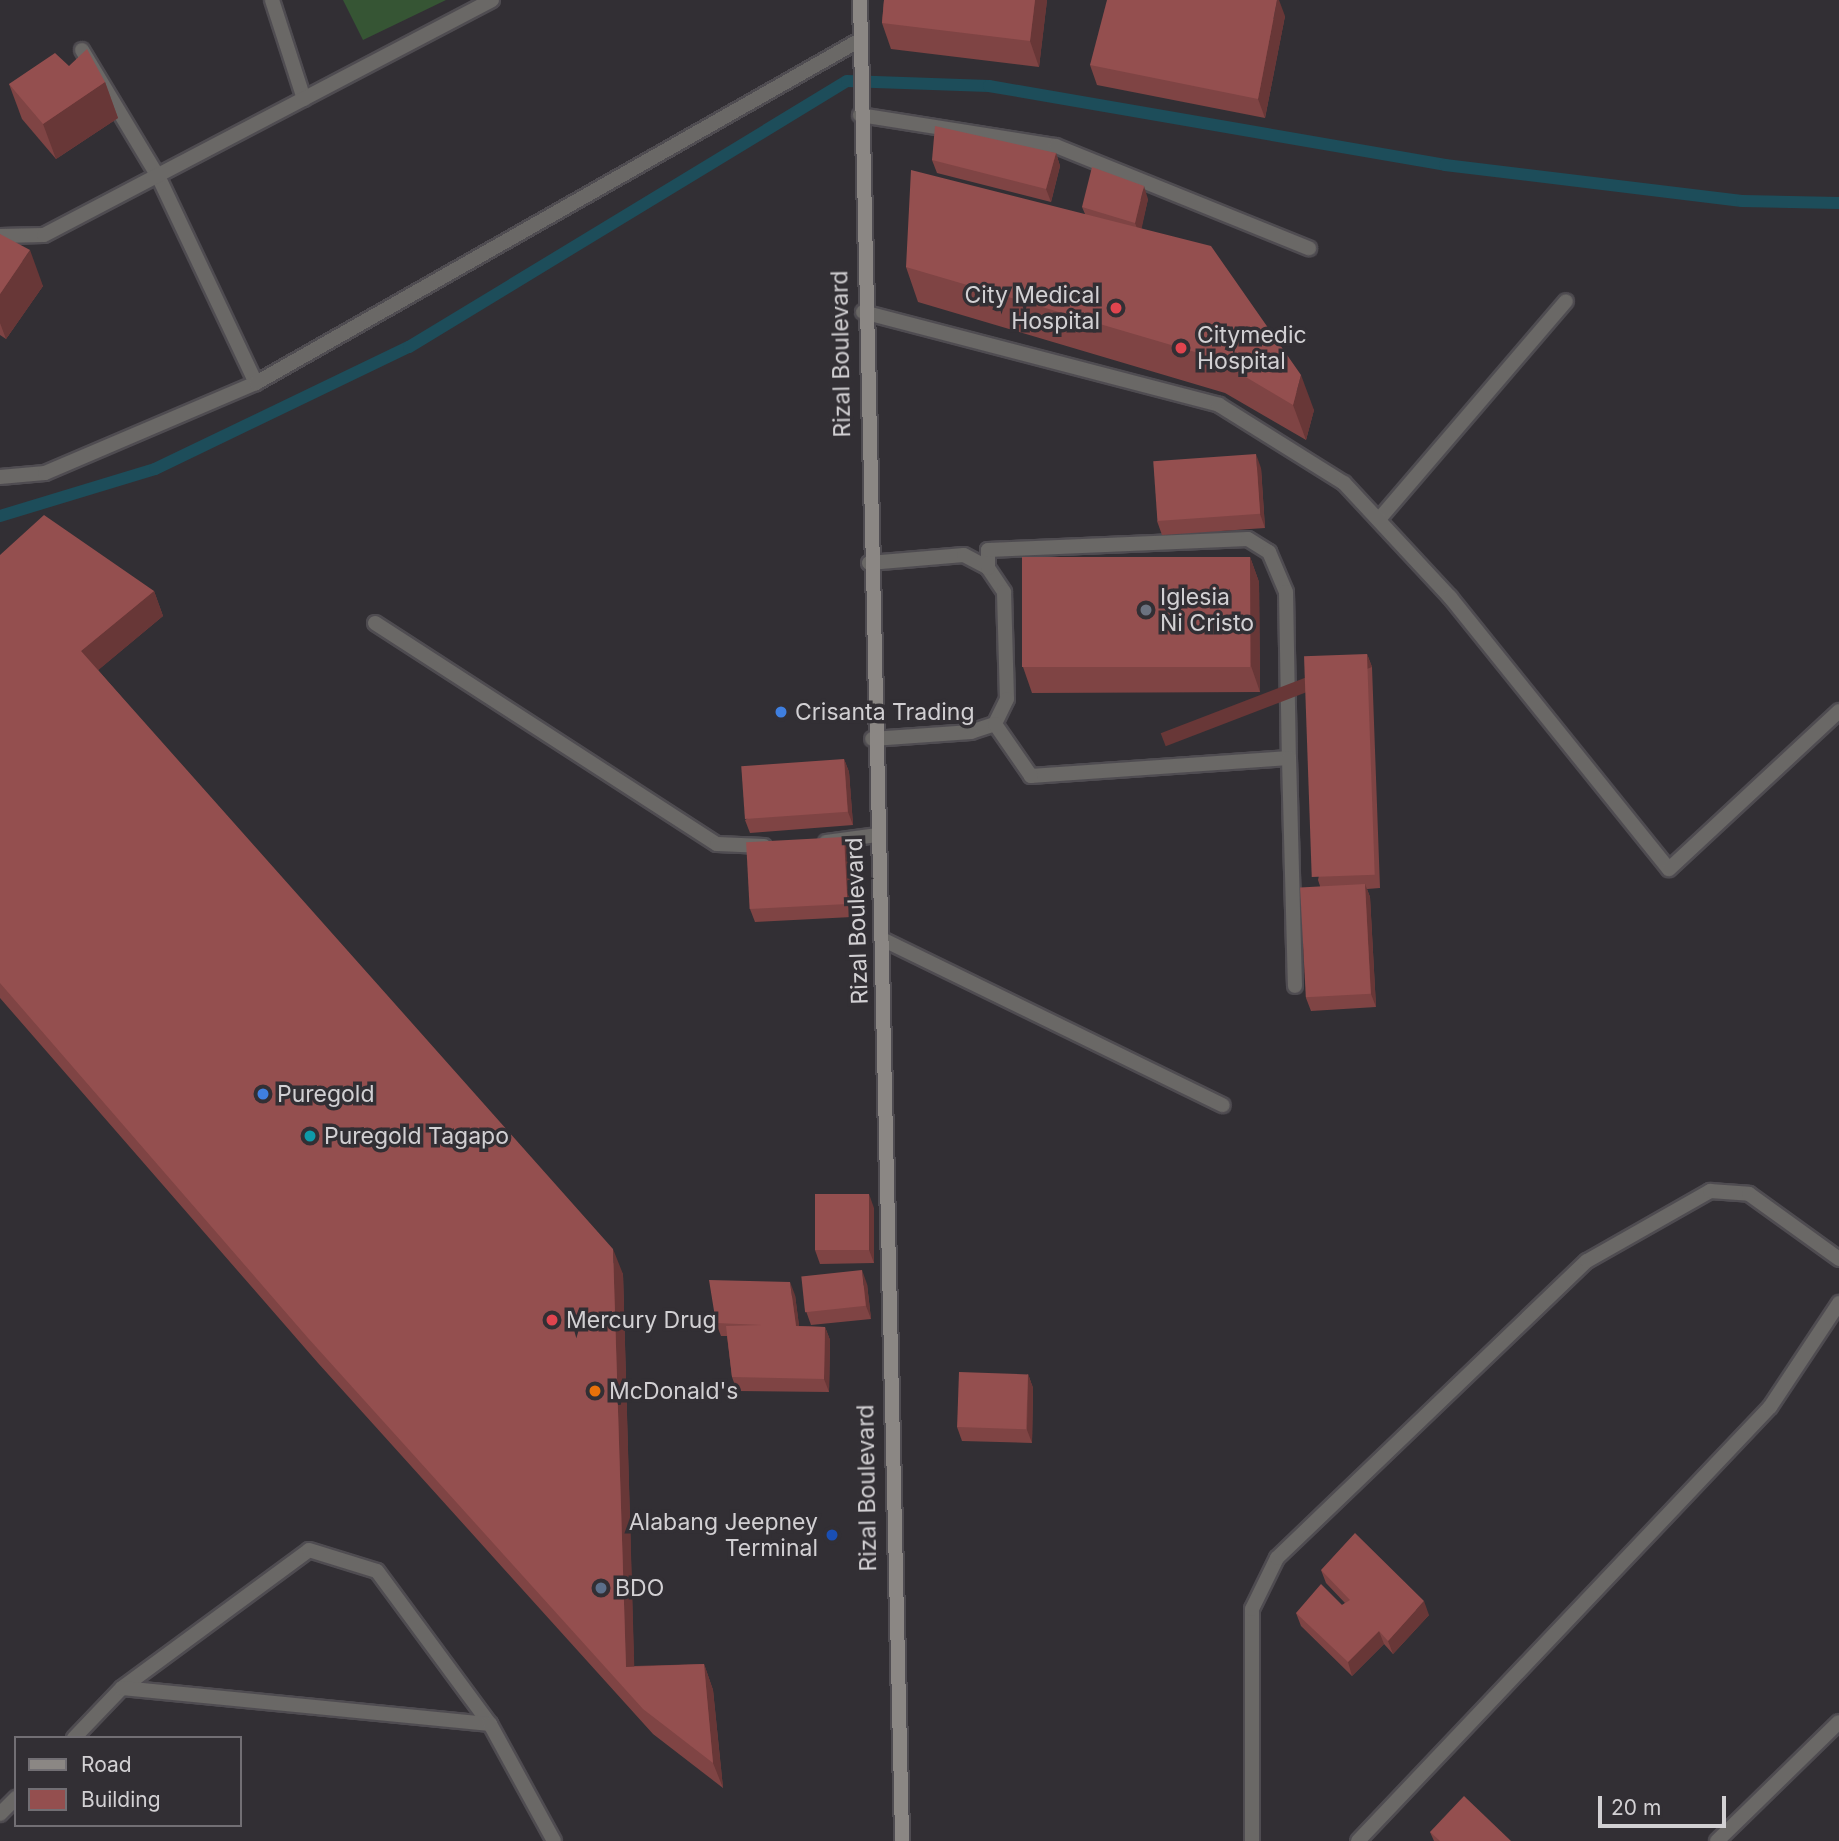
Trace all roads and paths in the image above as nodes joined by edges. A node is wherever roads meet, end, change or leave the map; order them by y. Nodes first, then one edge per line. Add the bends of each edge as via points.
1 (272, 0) edge
2 (492, 0) edge
3 (860, 0) edge
4 (860, 40) junction
5 (82, 50) edge
6 (304, 99) junction
7 (860, 115) junction
8 (159, 178) junction
9 (0, 236) edge
10 (1309, 248) dead end
11 (1566, 301) dead end
12 (863, 312) junction
13 (256, 383) junction
14 (0, 477) edge
15 (1381, 517) junction
16 (869, 563) junction
17 (988, 568) junction
18 (374, 623) dead end
19 (1839, 711) edge
20 (995, 724) junction
21 (872, 739) junction
22 (1289, 758) junction
23 (877, 835) junction
24 (804, 845) edge
25 (783, 846) edge
26 (882, 939) junction
27 (1295, 986) dead end
28 (1223, 1105) dead end
29 (1839, 1259) edge
30 (1839, 1303) edge
31 (122, 1688) junction
32 (1839, 1722) edge
33 (489, 1724) junction
34 (76, 1736) edge
35 (14, 1800) edge
36 (0, 1814) edge
37 (554, 1841) edge
38 (902, 1841) edge
39 (1252, 1841) edge
40 (1358, 1841) edge
41 (1717, 1841) edge

1 - 6 street
2 - 6 street
3 - 4 main road, Rizal Boulevard
4 - 7 main road, Rizal Boulevard
4 - 13 street
5 - 8 street
6 - 8 street
7 - 10 street via 1056,146
7 - 12 main road, Rizal Boulevard
8 - 9 street via 44,235
8 - 13 street
11 - 15 street
12 - 15 street via 1219,405 1344,483
12 - 16 main road, Rizal Boulevard
13 - 14 street via 45,473
15 - 19 street via 1669,869
16 - 17 street via 964,555
16 - 21 main road, Rizal Boulevard
17 - 20 street via 1004,592 1007,699
17 - 22 street via 988,550 1248,539 1269,552 1286,592
18 - 25 street via 717,844
20 - 21 street
20 - 22 street via 1031,776
21 - 23 main road, Rizal Boulevard
22 - 27 street
23 - 24 street
23 - 26 main road, Rizal Boulevard
26 - 28 street
26 - 38 main road, Rizal Boulevard
29 - 39 street via 1749,1194 1710,1191 1587,1261 1277,1558 1252,1609
30 - 40 street via 1770,1407
31 - 33 street
31 - 33 street via 309,1550 377,1572
31 - 34 street
32 - 41 street
33 - 37 street
35 - 36 street

